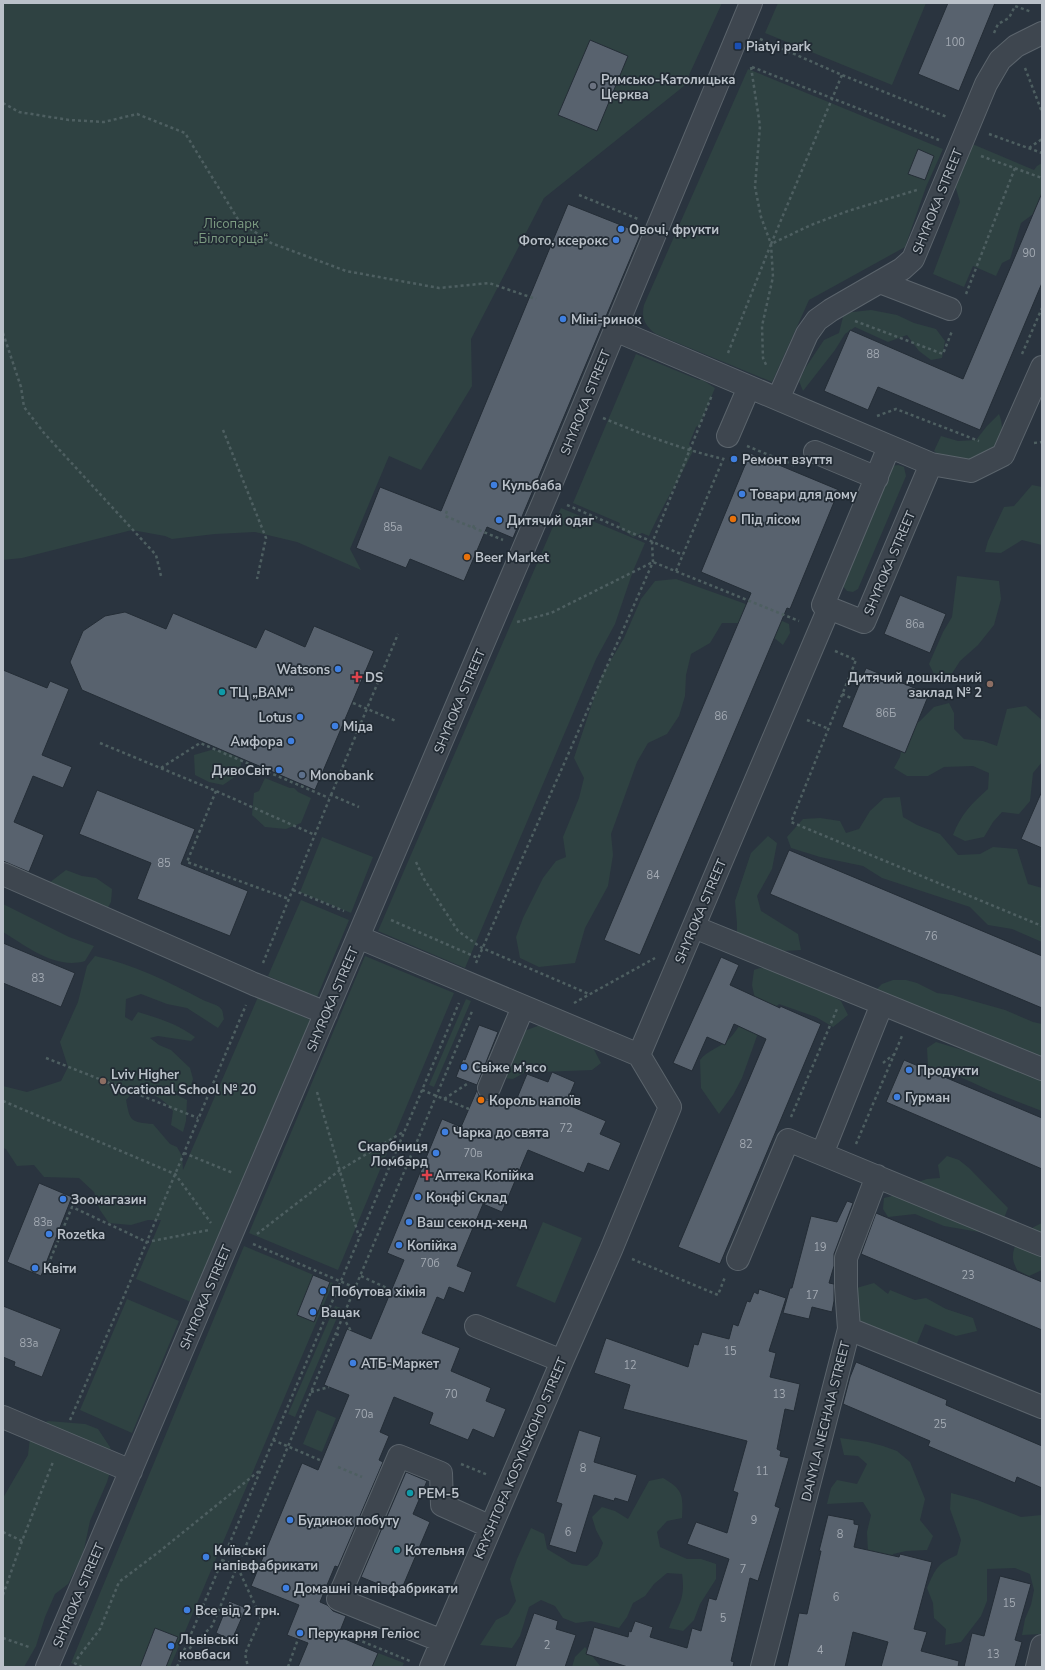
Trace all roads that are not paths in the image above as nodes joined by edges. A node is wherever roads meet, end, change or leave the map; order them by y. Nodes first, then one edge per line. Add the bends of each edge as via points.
1 (751, 3) edge
2 (1037, 35) edge
3 (880, 282) junction
4 (950, 309) dead end
5 (615, 330) junction
6 (1042, 367) edge
7 (748, 387) junction
8 (782, 393) junction
9 (732, 444) road end
10 (889, 447) junction
11 (815, 452) dead end
12 (930, 464) junction
13 (877, 478) junction
14 (829, 608) junction
15 (3, 874) edge
16 (694, 927) junction
17 (358, 938) junction
18 (882, 1004) junction
19 (523, 1007) junction
20 (326, 1013) junction
21 (639, 1055) junction
22 (1042, 1069) edge
23 (479, 1086) road end
24 (822, 1154) junction
25 (877, 1176) junction
26 (1042, 1245) edge
27 (738, 1259) road end
28 (476, 1326) dead end
29 (849, 1329) junction
30 (562, 1361) junction
31 (1042, 1407) edge
32 (3, 1417) edge
33 (131, 1470) junction
34 (491, 1527) junction
35 (442, 1641) junction
36 (1042, 1646) edge
37 (47, 1667) edge
38 (431, 1667) edge
39 (762, 1667) edge
40 (1037, 1667) edge

1 - 5 street, SHYROKA STREET
2 - 3 street, SHYROKA STREET via 1016,46 1000,60 967,126 913,259
3 - 4 street
3 - 8 street, SHYROKA STREET via 817,320 807,334
5 - 7 street
5 - 17 street, SHYROKA STREET
6 - 12 street via 1003,455 971,471
7 - 8 street
7 - 9 street
8 - 10 street
10 - 12 street
10 - 13 street
11 - 13 street
12 - 14 street, SHYROKA STREET via 864,622
13 - 14 street via 823,605
14 - 16 street, SHYROKA STREET
15 - 20 street
16 - 18 street
16 - 21 street, SHYROKA STREET
17 - 19 street
17 - 20 street, SHYROKA STREET
18 - 22 street
18 - 24 street
19 - 21 street
19 - 23 street
20 - 33 street, SHYROKA STREET
21 - 30 street, KRYSHTOFA KOSYNSKOHO STREET via 670,1107
24 - 25 street
24 - 27 street via 788,1140
25 - 26 street
25 - 29 street, DANYLA NECHAIA STREET via 846,1258
28 - 30 street
29 - 31 street
29 - 39 street, DANYLA NECHAIA STREET
30 - 34 street, KRYSHTOFA KOSYNSKOHO STREET
32 - 33 street
33 - 37 street, SHYROKA STREET
34 - 35 street, KRYSHTOFA KOSYNSKOHO STREET
34 - 35 street via 442,1506 441,1473 399,1456 338,1599
35 - 38 street, KRYSHTOFA KOSYNSKOHO STREET
36 - 40 street

